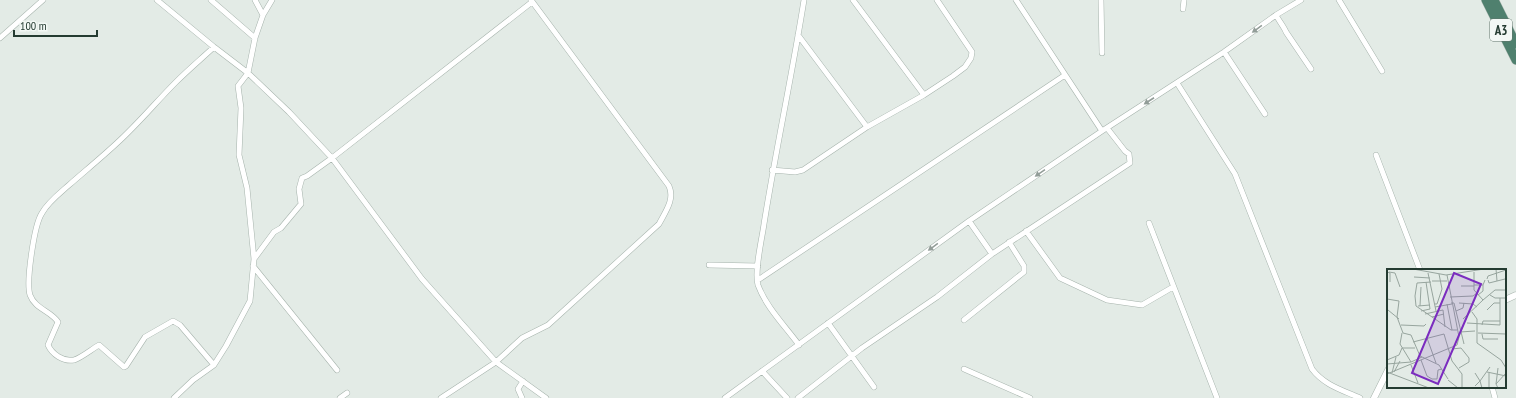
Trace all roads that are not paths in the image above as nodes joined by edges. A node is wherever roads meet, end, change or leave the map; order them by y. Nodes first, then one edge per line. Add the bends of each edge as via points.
1 (43, 0) edge
2 (157, 0) edge
3 (211, 0) edge
4 (255, 0) edge
5 (272, 0) edge
6 (804, 0) edge
7 (853, 0) edge
8 (937, 0) edge
9 (1016, 0) edge
10 (1100, 0) edge
11 (1184, 0) edge
12 (1301, 0) edge
13 (1339, 0) edge
14 (1486, 0) edge
15 (1494, 0) edge
16 (532, 1) edge
17 (1183, 9) dead end
18 (263, 15) junction
19 (1276, 15) junction
20 (798, 35) junction
21 (0, 38) edge
22 (255, 38) junction
23 (1516, 44) edge
24 (214, 47) junction
25 (1224, 52) junction
26 (1102, 53) dead end
27 (1516, 60) edge
28 (1311, 69) dead end
29 (1382, 72) dead end
30 (248, 73) junction
31 (1065, 75) junction
32 (1177, 83) junction
33 (924, 96) junction
34 (1265, 114) dead end
35 (867, 127) junction
36 (1104, 130) junction
37 (1376, 155) dead end
38 (332, 158) junction
39 (772, 170) junction
40 (969, 221) junction
41 (1149, 223) dead end
42 (1026, 231) junction
43 (1009, 242) junction
44 (992, 254) junction
45 (254, 259) junction
46 (709, 265) dead end
47 (253, 266) junction
48 (758, 266) junction
49 (1420, 269) edge
50 (758, 280) junction
51 (1173, 287) junction
52 (1516, 295) edge
53 (1506, 300) edge
54 (964, 320) dead end
55 (828, 323) junction
56 (799, 345) junction
57 (852, 356) junction
58 (496, 362) junction
59 (214, 365) junction
60 (964, 368) dead end
61 (337, 370) dead end
62 (762, 371) junction
63 (1387, 372) edge
64 (523, 381) junction
65 (874, 387) dead end
66 (1492, 388) edge
67 (347, 393) dead end
68 (174, 398) edge
69 (340, 398) edge
70 (441, 398) edge
71 (522, 398) edge
72 (546, 398) edge
73 (725, 398) edge
74 (787, 398) edge
75 (798, 398) edge
76 (1030, 398) edge
77 (1217, 398) edge
78 (1360, 398) edge
79 (1374, 398) edge
80 (1495, 398) edge

1 - 21 street
2 - 24 street
3 - 22 street
4 - 18 street
5 - 18 street
6 - 20 street
7 - 33 street
8 - 33 street via 972,52 965,67
9 - 31 street
10 - 26 street
11 - 17 street
12 - 19 street
13 - 29 street
14 - 27 highway, A3
15 - 23 highway, A3
16 - 38 street
16 - 58 street via 669,186 671,197 659,224 548,325 522,338
18 - 22 street
19 -> 25 street
19 - 28 street
20 - 35 street
20 - 39 street
22 - 30 street
24 - 30 street
24 - 59 street via 176,82 126,135 42,211 33,248 28,288 36,305 58,322 48,345 62,359 74,360 99,345 124,367 145,337 173,322 180,325
25 - 32 street
25 - 34 street
30 - 38 street
30 - 45 street via 238,86 241,108 239,155 247,188
31 - 36 street
31 - 50 street
32 -> 36 street
32 - 78 street via 1235,174 1312,369 1318,378 1330,386
33 - 35 street
35 - 39 street via 803,170
36 -> 40 street
36 - 42 street via 1129,154 1130,164
37 - 49 street
38 - 45 street via 302,178 299,189 301,204 281,228 274,232
38 - 58 street via 422,279
39 - 48 street
40 - 44 street
40 -> 55 street
41 - 51 street
42 - 43 street
42 - 51 street via 1060,278 1107,300 1142,305
43 - 44 street
43 - 54 street via 1024,266 1024,272
44 - 57 street via 937,297
45 - 47 street
46 - 48 street
47 - 59 street via 248,306
47 - 61 street
48 - 50 street
50 - 56 street via 766,301
51 - 77 street
52 - 53 street
55 - 56 street
55 - 57 street
56 - 62 street
57 - 65 street
57 - 75 street
58 - 64 street
58 - 70 street
59 - 68 street
60 - 76 street
62 - 73 street
62 - 74 street
63 - 79 street
64 - 71 street via 518,389
64 - 72 street
66 - 80 street
67 - 69 street

